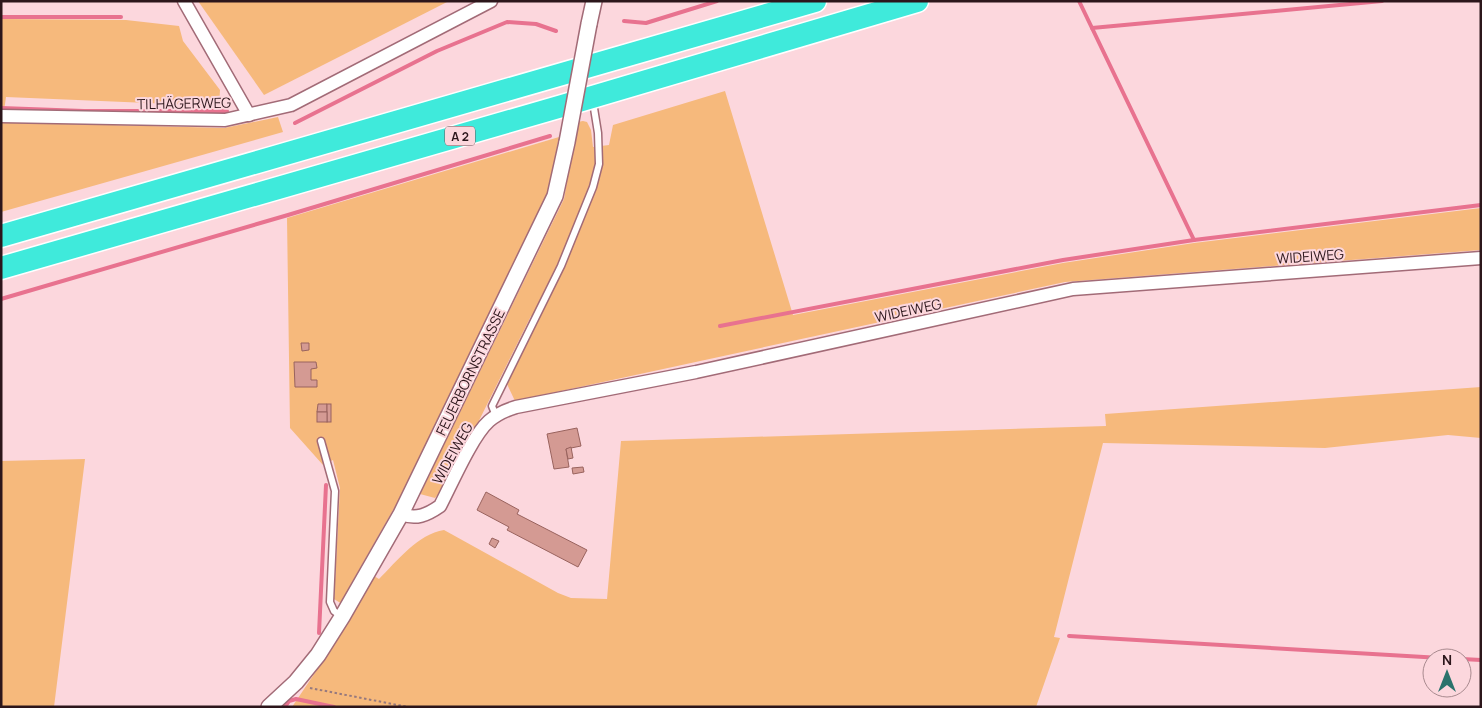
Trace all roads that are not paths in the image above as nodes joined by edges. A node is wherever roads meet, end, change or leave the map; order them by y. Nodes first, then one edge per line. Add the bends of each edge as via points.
1 (184, 1) edge
2 (491, 1) edge
3 (594, 1) edge
4 (815, 1) edge
5 (917, 1) edge
6 (593, 97) junction
7 (249, 115) junction
8 (1, 116) edge
9 (1, 236) edge
10 (1481, 258) edge
11 (1, 268) edge
12 (496, 416) junction
13 (321, 440) dead end
14 (401, 514) junction
15 (342, 617) junction
16 (269, 707) edge

1 - 7 street
2 - 7 street, TILHÄGERWEG via 291,105
3 - 14 street, FEUERBORNSTRASSE, bridge via 556,196
4 - 9 highway, A 2
5 - 6 highway, A 2
6 - 11 highway, A 2
6 - 12 lane via 599,164 593,188 561,266 492,406
7 - 8 street, TILHÄGERWEG via 225,120
10 - 12 street, WIDEIWEG via 1073,289 696,372 516,406
12 - 14 street, WIDEIWEG via 474,441 440,506 416,518
13 - 15 lane via 335,491 330,602
14 - 15 street, FEUERBORNSTRASSE
15 - 16 street, FEUERBORNSTRASSE via 318,655 296,682

